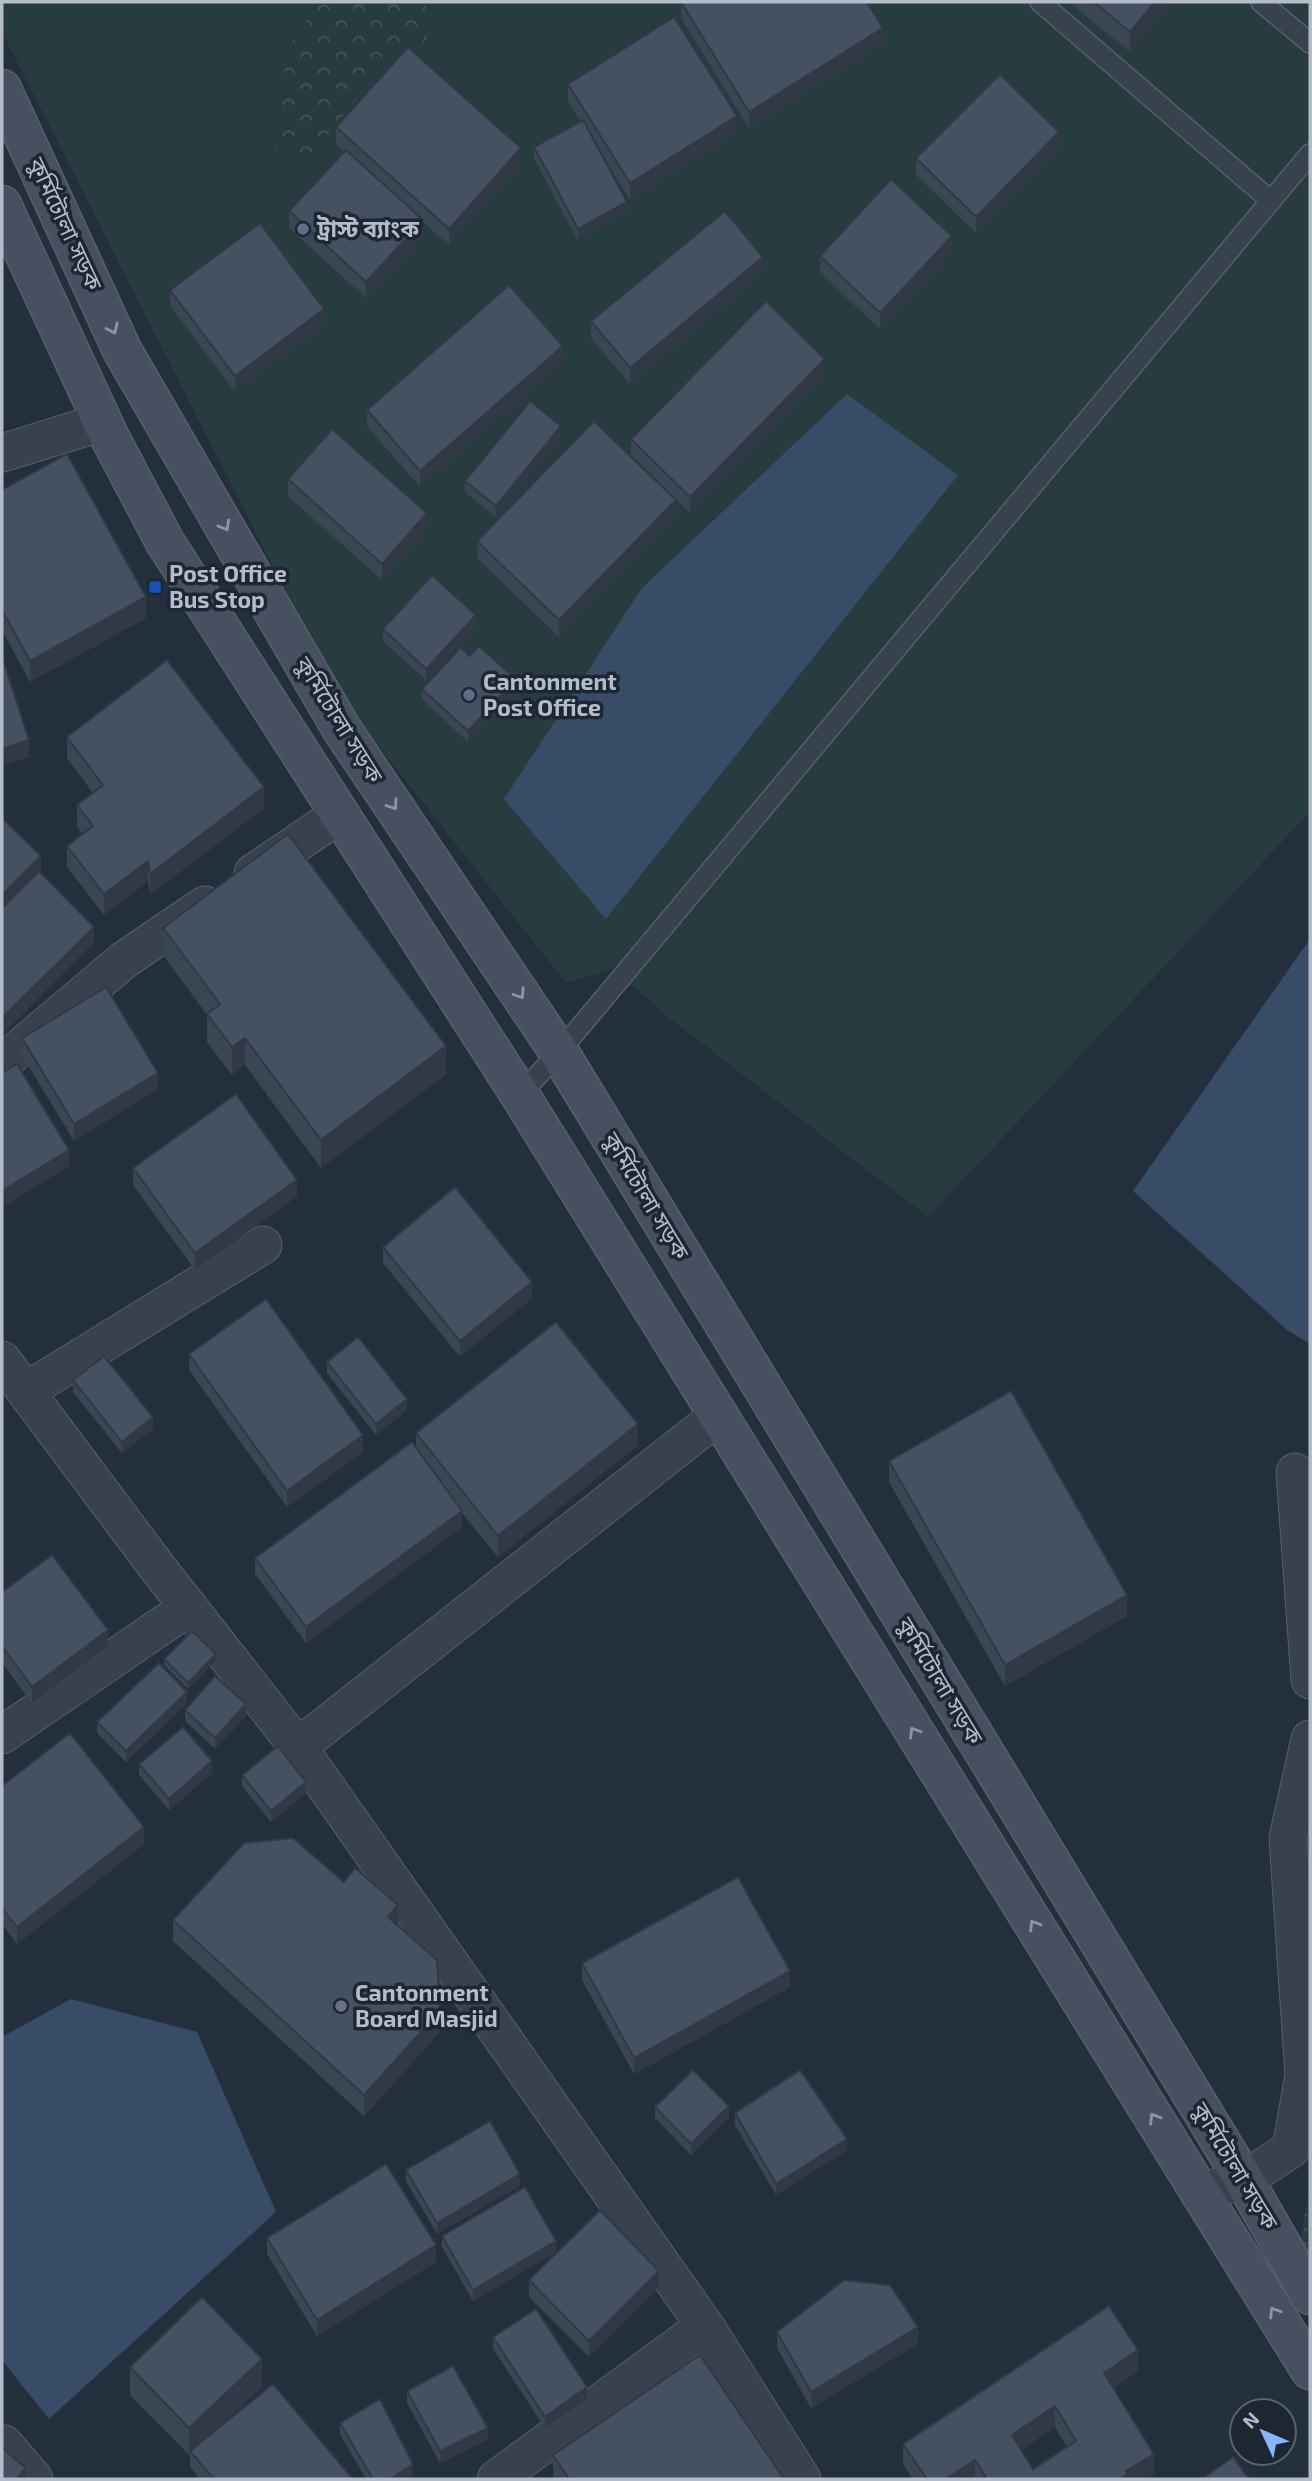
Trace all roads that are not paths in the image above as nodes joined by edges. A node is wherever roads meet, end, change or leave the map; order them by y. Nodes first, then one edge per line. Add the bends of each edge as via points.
1 (1040, 2) edge
2 (1261, 2) edge
3 (1310, 43) edge
4 (2, 89) edge
5 (1310, 154) edge
6 (1271, 201) junction
7 (2, 205) edge
8 (102, 422) junction
9 (2, 453) edge
10 (340, 814) junction
11 (559, 1052) junction
12 (2, 1063) edge
13 (520, 1095) junction
14 (263, 1245) dead end
15 (2, 1360) edge
16 (26, 1391) junction
17 (718, 1416) junction
18 (1295, 1472) dead end
19 (189, 1606) junction
20 (1310, 1680) edge
21 (2, 1735) edge
22 (1310, 1739) edge
23 (298, 1747) junction
24 (1244, 2180) junction
25 (1200, 2192) junction
26 (1310, 2295) edge
27 (705, 2326) junction
28 (1310, 2370) edge
29 (2, 2446) edge
30 (34, 2479) edge
31 (496, 2479) edge
32 (802, 2479) edge

1 - 6 lane
2 - 3 lane
4 -> 11 main road, কুর্মিটোলা সড়ক via 122,350 341,728
5 - 6 lane
6 - 11 lane
7 - 8 main road, কুর্মিটোলা সড়ক
8 - 9 street
8 - 10 main road, কুর্মিটোলা সড়ক via 165,542
10 - 12 street via 124,960
10 - 13 main road, কুর্মিটোলা সড়ক
11 - 13 lane
11 - 24 main road, কুর্মিটোলা সড়ক
13 - 17 main road, কুর্মিটোলা সড়ক
14 - 16 street
15 - 16 street
16 - 19 street
17 - 23 street
25 -> 17 main road, কুর্মিটোলা সড়ক
18 - 20 street
19 - 21 street
19 - 23 street
22 - 24 street via 1288,1838 1304,2075 1291,2149
23 - 27 street
24 - 25 street
24 - 26 main road, কুর্মিটোলা সড়ক
28 -> 25 main road, কুর্মিটোলা সড়ক
27 - 31 street
27 - 32 street
29 - 30 street

